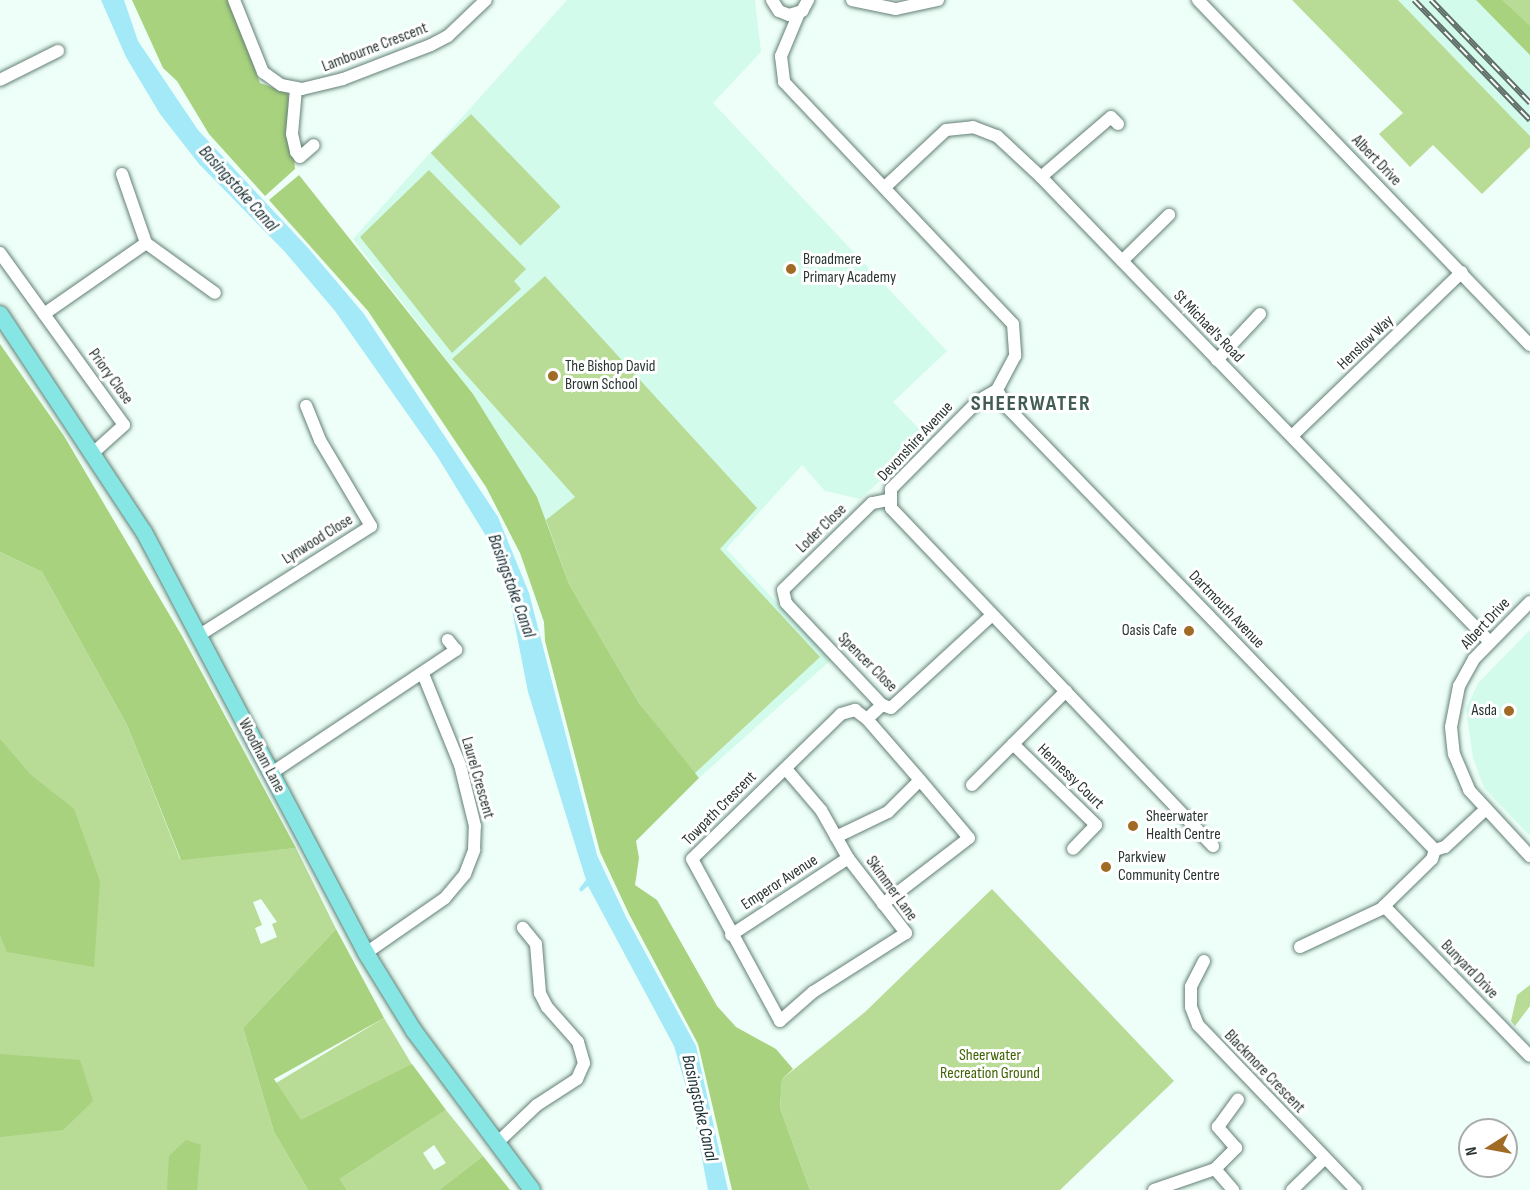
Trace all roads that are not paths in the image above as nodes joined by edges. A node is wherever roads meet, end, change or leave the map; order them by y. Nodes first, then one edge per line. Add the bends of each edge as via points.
1 (234, 0) edge
2 (486, 0) edge
3 (772, 0) edge
4 (809, 0) edge
5 (852, 0) edge
6 (938, 0) edge
7 (1198, 0) edge
8 (799, 13) junction
9 (785, 15) junction
10 (785, 42) junction
11 (58, 51) dead end
12 (0, 80) edge
13 (296, 89) junction
14 (1118, 124) dead end
15 (314, 146) dead end
16 (122, 174) dead end
17 (1041, 177) junction
18 (885, 186) junction
19 (1169, 215) dead end
20 (146, 243) junction
21 (0, 253) edge
22 (1122, 261) junction
23 (1462, 272) junction
24 (215, 293) dead end
25 (0, 314) edge
26 (44, 314) junction
27 (1260, 314) dead end
28 (1530, 345) edge
29 (1216, 360) junction
30 (997, 390) junction
31 (306, 406) dead end
32 (1292, 436) junction
33 (93, 453) junction
34 (888, 500) junction
35 (783, 590) joint
36 (1530, 602) edge
37 (991, 616) junction
38 (198, 636) junction
39 (448, 640) dead end
40 (1489, 641) junction
41 (423, 674) junction
42 (1066, 691) junction
43 (882, 705) junction
44 (867, 719) junction
45 (1013, 744) junction
46 (786, 769) junction
47 (270, 774) junction
48 (920, 780) junction
49 (972, 785) dead end
50 (1486, 809) junction
51 (836, 837) junction
52 (1213, 846) dead end
53 (1072, 849) dead end
54 (1435, 850) junction
55 (1530, 856) edge
56 (848, 858) junction
57 (883, 904) junction
58 (1383, 907) junction
59 (523, 928) dead end
60 (731, 935) junction
61 (1300, 947) dead end
62 (366, 953) junction
63 (1204, 961) dead end
64 (780, 1022) joint
65 (1530, 1056) edge
66 (1238, 1100) dead end
67 (496, 1144) junction
68 (1325, 1158) junction
69 (1215, 1168) junction
70 (532, 1190) edge
71 (1154, 1190) edge
72 (1233, 1190) edge
73 (1292, 1190) edge
74 (1356, 1190) edge

1 - 13 street via 263,72 281,85
2 - 13 street, Lambourne Crescent via 431,45 332,83
3 - 9 street
4 - 8 street, Devonshire Avenue
5 - 6 street via 896,9
7 - 23 street, Albert Drive
8 - 9 street
8 - 10 street, Devonshire Avenue
9 - 10 street, Devonshire Avenue
10 - 18 street, Devonshire Avenue via 780,67 784,82
11 - 12 street
13 - 15 street via 292,134 296,152 300,157
14 - 17 street via 1111,117
16 - 20 street
17 - 18 street, St Michael's Road via 997,136 964,126 938,134
17 - 22 street, St Michael's Road
18 - 30 street, Devonshire Avenue via 1013,324 1015,356
19 - 22 street
20 - 24 street
20 - 26 street
21 - 26 street, Priory Close
22 - 29 street, St Michael's Road
23 - 28 street, Albert Drive
23 - 32 street, Henslow Way
25 - 33 main road, Woodham Lane
26 - 33 street, Priory Close via 124,425
27 - 29 street
29 - 32 street, St Michael's Road
30 - 34 street, Devonshire Avenue via 978,401 891,489
30 - 54 street, Dartmouth Avenue via 1014,414
31 - 38 street, Lynwood Close via 320,440 371,526
32 - 40 street, St Michael's Road
33 - 38 main road, Woodham Lane via 144,532
34 - 35 street, Loder Close via 872,503
34 - 37 street, Devonshire Avenue via 891,508
35 - 43 street, Spencer Close via 786,603
36 - 40 street, Albert Drive
37 - 42 street, Devonshire Avenue
37 - 43 street, Spencer Close via 896,706
38 - 47 main road, Woodham Lane
39 - 41 street via 456,650
40 - 50 street, Albert Drive via 1459,687 1451,727 1462,778
41 - 47 street
41 - 62 street, Laurel Crescent via 460,765 475,826 474,850 465,874 445,898
42 - 45 street
42 - 52 street, Devonshire Avenue
43 - 44 street
44 - 46 street, Towpath Crescent via 847,710
44 - 48 street
45 - 49 street, Hennessy Court
45 - 53 street, Hennessy Court via 1096,825
46 - 51 street, Skimmer Lane via 821,810
46 - 60 street, Towpath Crescent via 692,859
47 - 62 main road, Woodham Lane
48 - 51 street via 888,812
48 - 57 street via 969,838
50 - 54 street via 1445,847
50 - 55 street, Albert Drive
51 - 56 street, Skimmer Lane
54 - 58 street via 1432,859
56 - 57 street, Skimmer Lane
56 - 60 street, Emperor Avenue
57 - 64 street, Skimmer Lane via 906,933 813,992
58 - 61 street
58 - 65 street, Bunyard Drive
59 - 67 street via 536,944 540,993 547,1007 578,1042 584,1063 577,1079 537,1105
60 - 64 street, Towpath Crescent
62 - 67 main road, Woodham Lane via 414,1031
63 - 68 street, Blackmore Crescent via 1191,987 1196,1023
66 - 69 street via 1218,1127 1236,1148
67 - 70 main road, Woodham Lane
68 - 73 street
68 - 74 street, Blackmore Crescent
69 - 71 street
69 - 72 street

